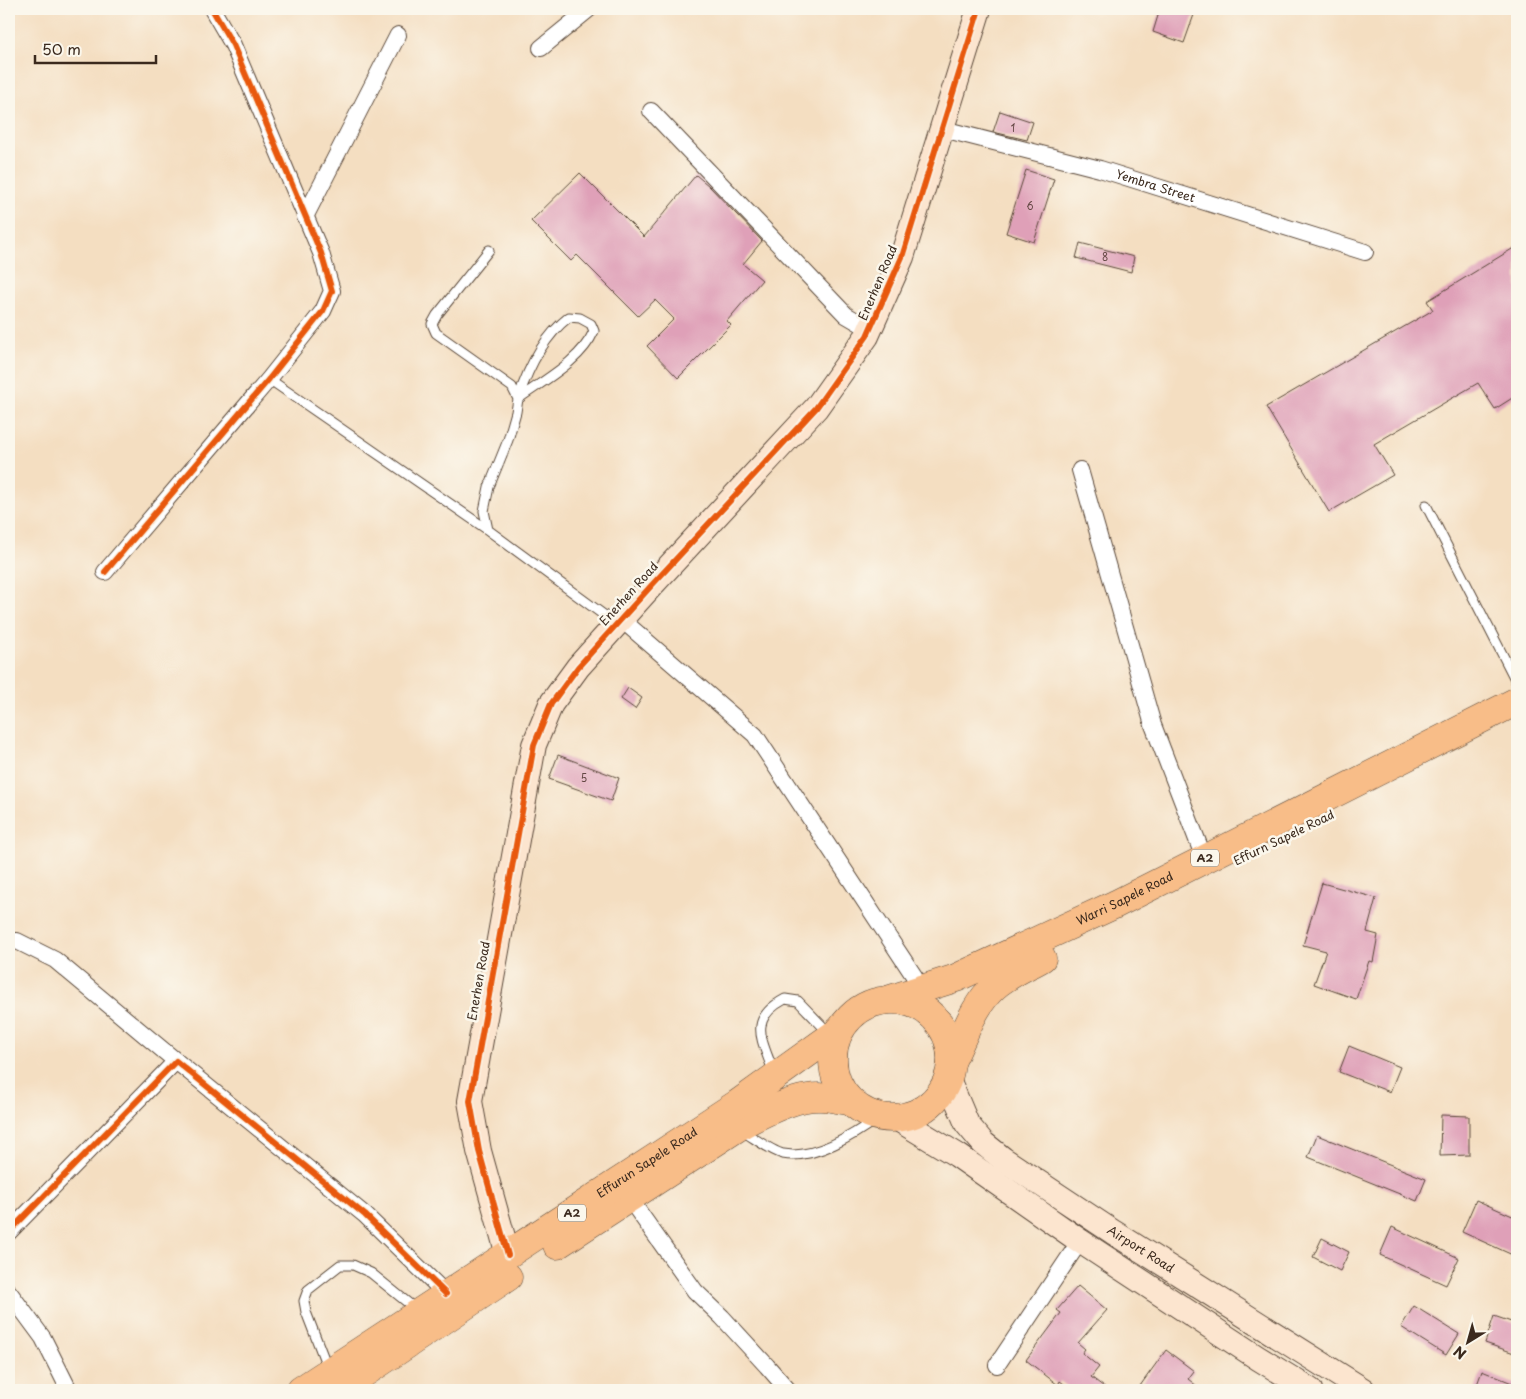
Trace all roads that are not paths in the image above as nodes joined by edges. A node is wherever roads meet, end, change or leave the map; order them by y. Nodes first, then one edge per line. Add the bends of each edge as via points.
1 (212, 9) edge
2 (588, 9) edge
3 (979, 9) edge
4 (398, 35) dead end
5 (541, 48) dead end
6 (651, 111) dead end
7 (943, 129) junction
8 (305, 217) junction
9 (489, 250) dead end
10 (1365, 252) dead end
11 (870, 329) junction
12 (269, 379) junction
13 (518, 399) junction
14 (1080, 470) dead end
15 (1426, 505) dead end
16 (488, 530) junction
17 (105, 572) dead end
18 (619, 622) junction
19 (1517, 683) edge
20 (1517, 701) edge
21 (1517, 722) edge
22 (1204, 858) junction
23 (9, 942) edge
24 (922, 988) junction
25 (887, 1000) junction
26 (836, 1033) junction
27 (176, 1061) junction
28 (950, 1070) junction
29 (775, 1077) junction
30 (850, 1101) junction
31 (887, 1118) junction
32 (737, 1128) junction
33 (629, 1198) junction
34 (9, 1232) edge
35 (1080, 1241) junction
36 (508, 1255) junction
37 (1180, 1274) junction
38 (9, 1292) edge
39 (446, 1294) junction
40 (1164, 1297) junction
41 (420, 1313) junction
42 (997, 1365) dead end
43 (334, 1381) edge
44 (69, 1390) edge
45 (302, 1390) edge
46 (788, 1390) edge
47 (1310, 1390) edge
48 (1364, 1390) edge

1 - 8 street via 232,45
2 - 5 street
3 - 7 street, Enerhen Road
4 - 8 street
6 - 11 street via 846,315
7 - 10 street, Yembra Street via 1100,169
7 - 11 street, Enerhen Road via 902,257
8 - 12 street via 321,253 332,291 323,311
9 - 13 lane via 432,324 436,333 512,387
11 - 18 street, Enerhen Road via 816,408
12 - 16 lane
12 - 17 street
13 - 13 lane via 576,357 589,342 594,331 591,324 569,317 559,325 527,373
13 - 16 lane via 508,440 489,487 484,511
14 - 22 street via 1153,726
15 - 19 lane
16 - 18 lane
18 - 24 street via 755,735
18 - 36 street, Enerhen Road via 578,667 551,704 534,745 484,1018 470,1101 479,1151
20 - 22 highway, Warri Sapele Road / A2
21 - 28 highway, Effurn Sapele Road / A2 via 1009,975 984,997
22 - 24 highway, Warri Sapele Road / A2 via 1116,904 956,978
23 - 27 street via 17,941 56,960
24 - 25 highway, Warri Sapele Road / A2
25 - 26 highway, A2 via 860,1009
25 - 28 highway, A2 via 907,1001 925,1010 939,1023 948,1040
26 - 29 highway, Effurun Sapele Road / A2
26 - 29 lane via 798,1001 785,999 774,1005 765,1013 761,1035
26 - 30 highway, A2 via 833,1067 839,1086
27 - 34 street
27 - 39 street via 365,1215
28 - 31 highway, A2 via 940,1094 928,1107 913,1115
28 - 37 street, Airport Road via 967,1124 983,1143
29 - 36 highway, Effurun Sapele Road / A2
30 - 31 highway, A2 via 864,1111
30 - 32 highway, Effurun Sapele Road / A2 via 818,1097 793,1102 768,1110
31 - 32 lane via 831,1145 800,1155 781,1153
31 - 35 street via 957,1155
32 - 33 highway, Effurun Sapele Road / A2
33 - 43 highway, Effurun Sapele Road / A2 via 475,1299
33 - 46 street via 695,1292
35 - 40 street
35 - 42 street
36 - 39 highway, Effurun Sapele Road / A2
37 - 40 street
37 - 48 street, Airport Road
38 - 44 street via 43,1338
39 - 41 highway, Effurun Sapele Road / A2
40 - 47 street
41 - 43 highway, Effurun Sapele Road / A2
41 - 43 lane via 371,1273 353,1265 340,1265 308,1290 304,1300 306,1312
43 - 45 highway, Effurun Sapele Road / A2

